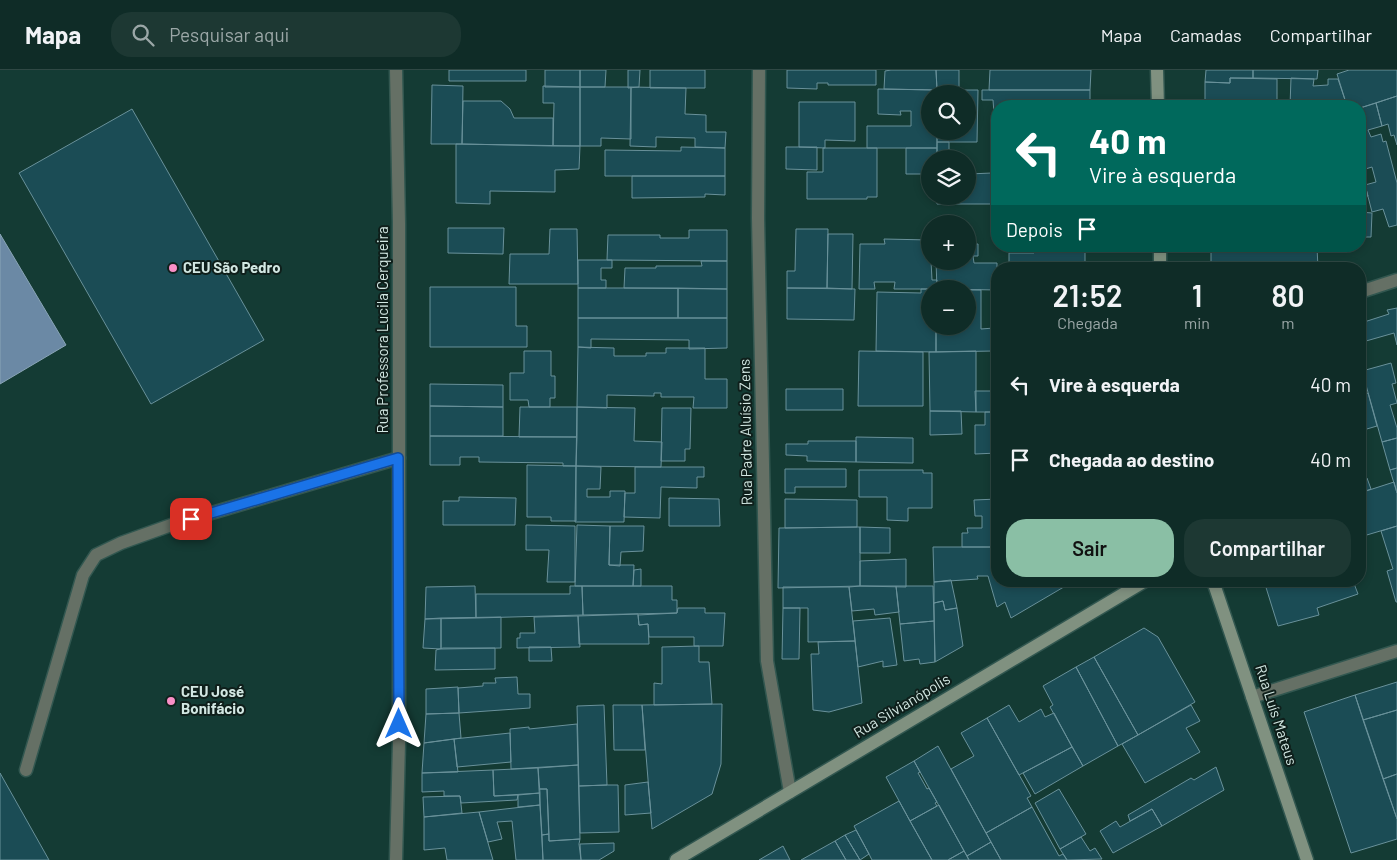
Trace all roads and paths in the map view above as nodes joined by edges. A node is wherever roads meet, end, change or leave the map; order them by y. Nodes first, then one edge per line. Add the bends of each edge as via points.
1 (396, 70) edge
2 (759, 70) edge
3 (1157, 70) edge
4 (1158, 100) edge
5 (1397, 280) edge
6 (1366, 290) edge
7 (398, 458) junction
8 (1135, 587) edge
9 (1215, 587) edge
10 (1397, 651) edge
11 (1252, 697) junction
12 (26, 770) dead end
13 (790, 792) junction
14 (396, 860) edge
15 (676, 860) edge
16 (1307, 860) edge

1 - 7 street, Rua Professora Lucila Cerqueira
2 - 13 street, Rua Padre Aluísio Zens via 758,218 767,661
3 - 4 street
5 - 6 street
7 - 12 street via 174,524 96,555 83,575
7 - 14 street, Rua Professora Lucila Cerqueira
8 - 13 street, Rua Silvianópolis
9 - 11 street, Rua Luís Mateus
10 - 11 street
11 - 16 street, Rua Luís Mateus
13 - 15 street, Rua Silvianópolis

